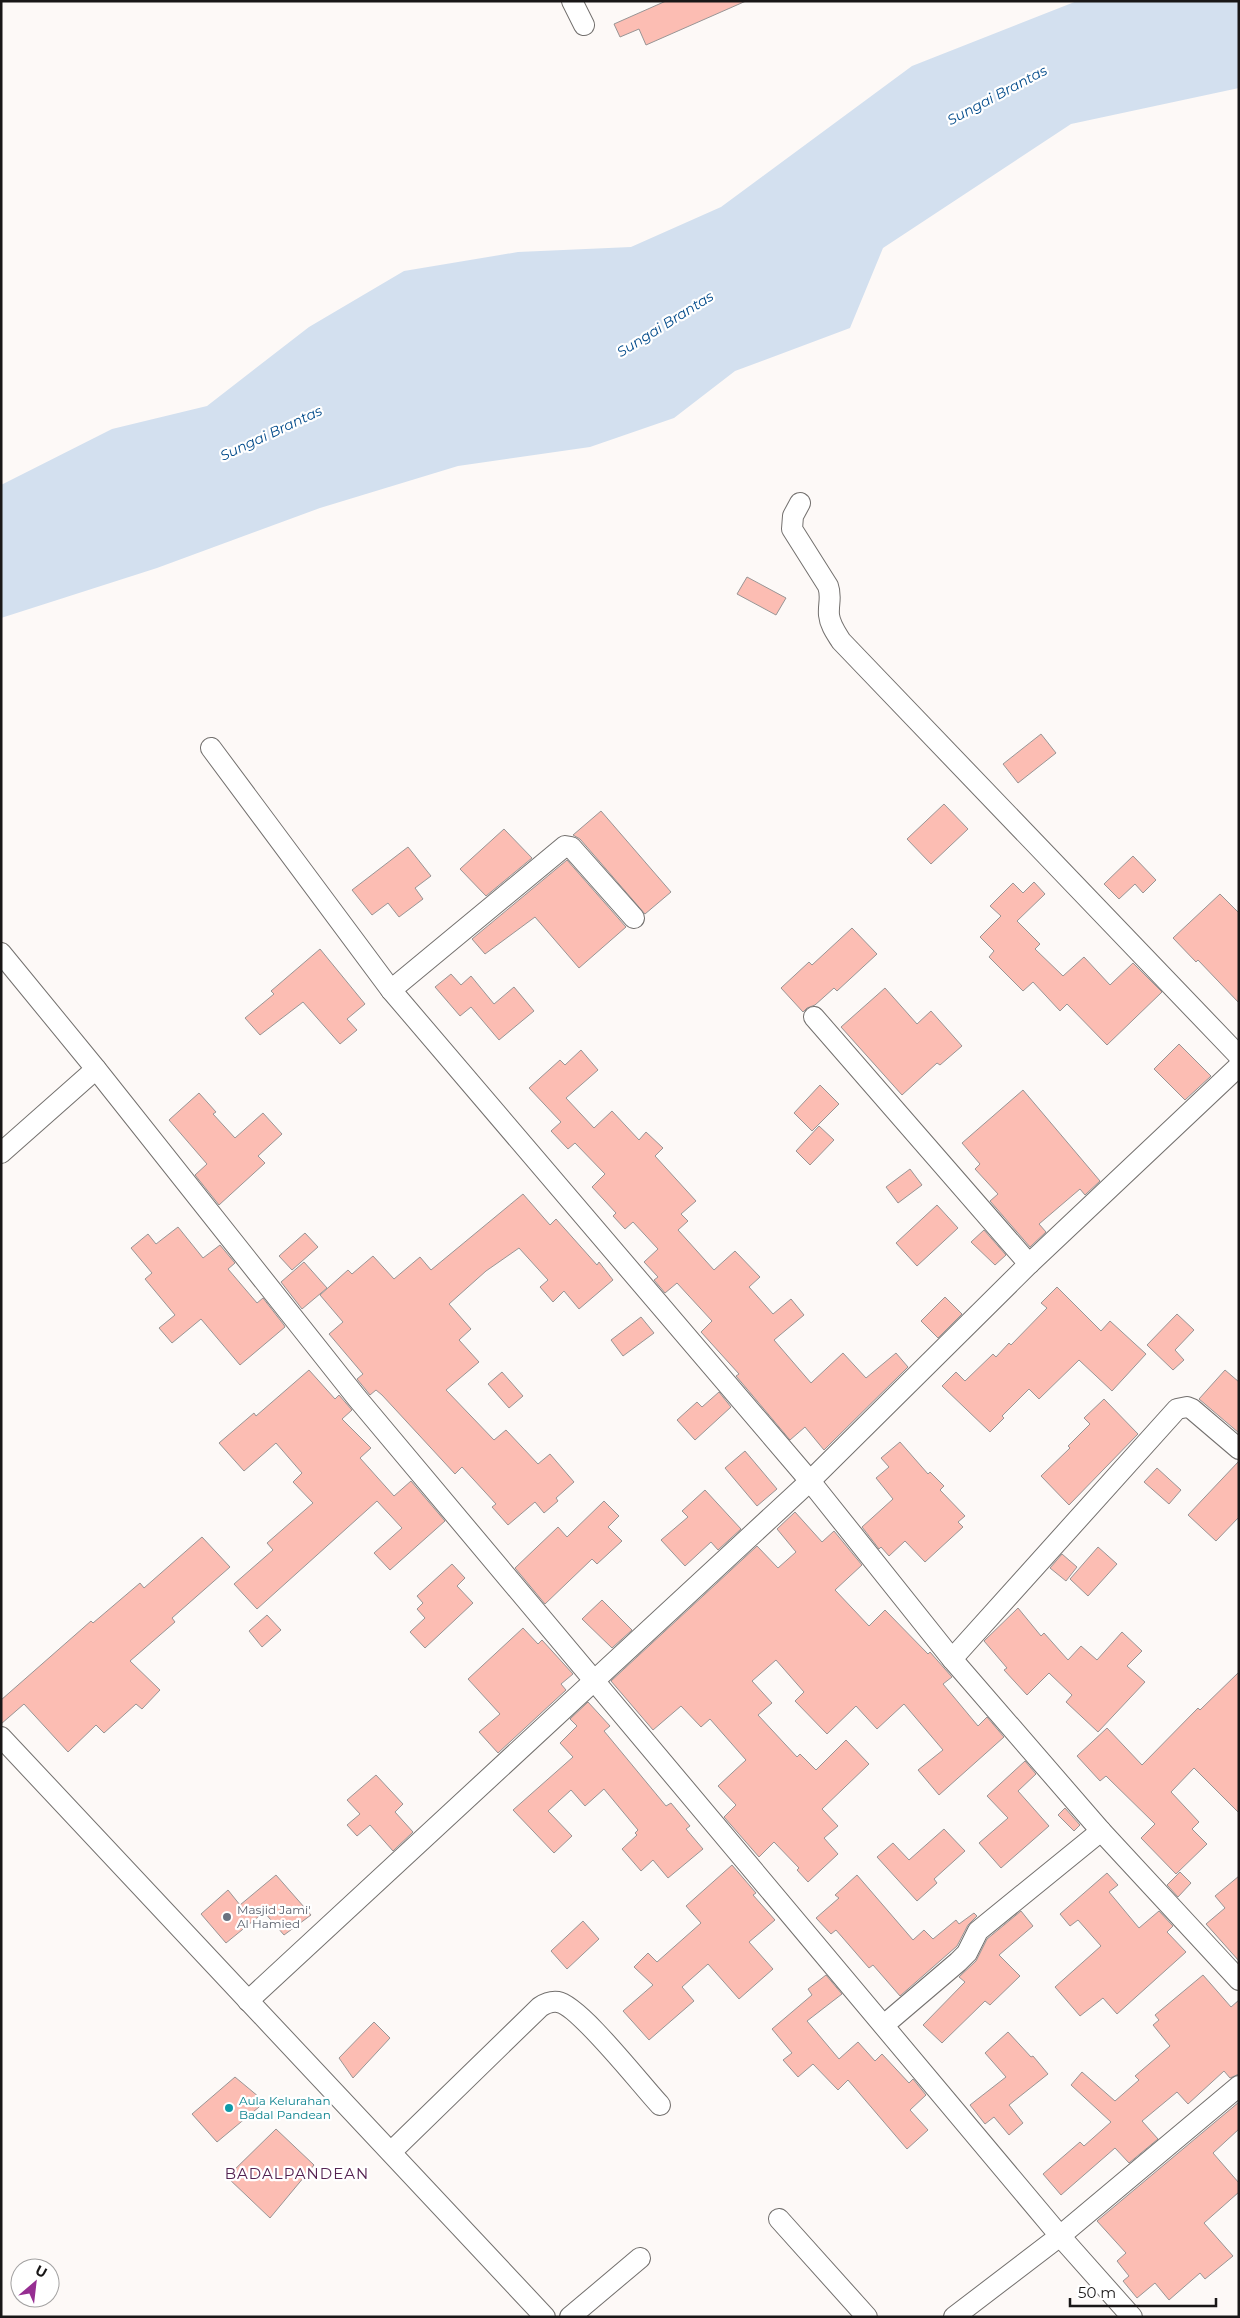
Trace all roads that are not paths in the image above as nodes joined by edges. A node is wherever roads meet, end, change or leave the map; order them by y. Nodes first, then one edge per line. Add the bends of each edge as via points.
1 (572, 1) edge
2 (584, 25) dead end
3 (800, 503) dead end
4 (211, 748) dead end
5 (634, 918) dead end
6 (1, 953) edge
7 (391, 990) junction
8 (814, 1017) dead end
9 (1239, 1056) edge
10 (1239, 1066) edge
11 (96, 1069) junction
12 (1, 1153) edge
13 (1029, 1264) junction
14 (1238, 1446) edge
15 (810, 1481) junction
16 (952, 1660) junction
17 (593, 1682) junction
18 (1, 1737) edge
19 (1101, 1831) junction
20 (1239, 1980) edge
21 (248, 2001) junction
22 (884, 2025) junction
23 (1239, 2086) edge
24 (660, 2105) dead end
25 (391, 2152) junction
26 (779, 2219) dead end
27 (1060, 2236) junction
28 (640, 2258) dead end
29 (545, 2317) edge
30 (570, 2317) edge
31 (866, 2317) edge
32 (954, 2317) edge
33 (1132, 2317) edge

1 - 2 street
3 - 9 street via 793,516 792,529 828,586 831,596 828,613 841,641
4 - 7 street
5 - 7 street via 571,847 565,846
6 - 11 street
7 - 15 street
8 - 13 street
10 - 13 street
11 - 12 street
11 - 17 street via 357,1398
13 - 15 street
14 - 16 street via 1192,1409 1177,1409
15 - 16 street
15 - 17 street
16 - 19 street
17 - 21 street
17 - 22 street
18 - 21 street
19 - 20 street
19 - 22 street via 978,1932 963,1957
21 - 25 street
22 - 27 street
23 - 27 street
24 - 25 street via 586,2021 569,2006 548,2002 540,2006
25 - 29 street
26 - 31 street
27 - 32 street
27 - 33 street
28 - 30 street

